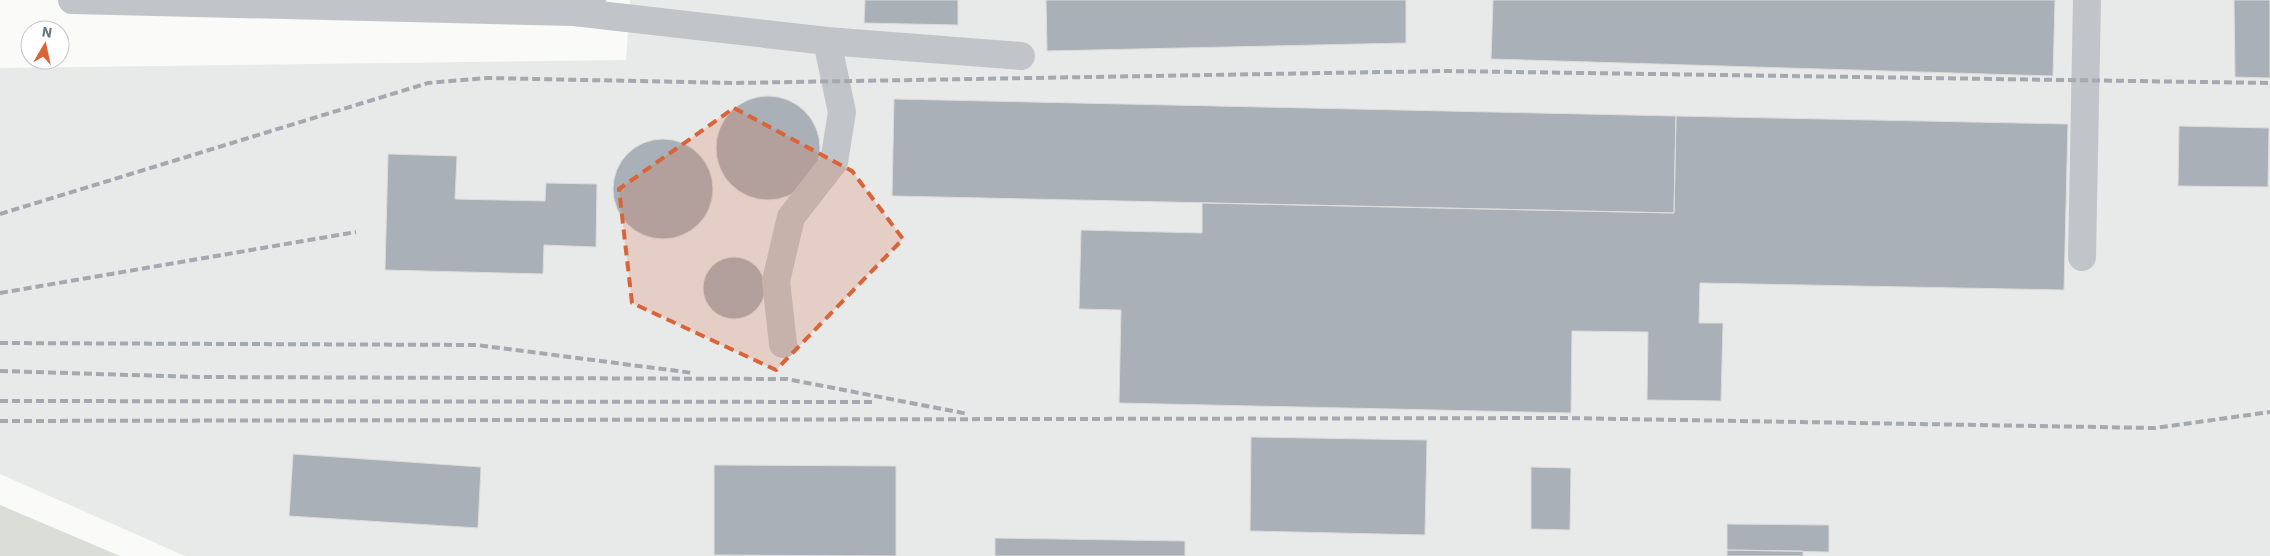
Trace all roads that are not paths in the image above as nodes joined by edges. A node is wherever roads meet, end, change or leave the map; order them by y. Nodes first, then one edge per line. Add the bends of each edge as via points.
1 (72, 0) edge
2 (2087, 0) edge
3 (583, 6) edge
4 (828, 41) junction
5 (1021, 56) dead end
6 (2082, 257) dead end
7 (783, 344) dead end

1 - 3 street
2 - 6 street
3 - 4 street
4 - 5 street
4 - 7 street via 842,112 834,162 791,217 776,281

